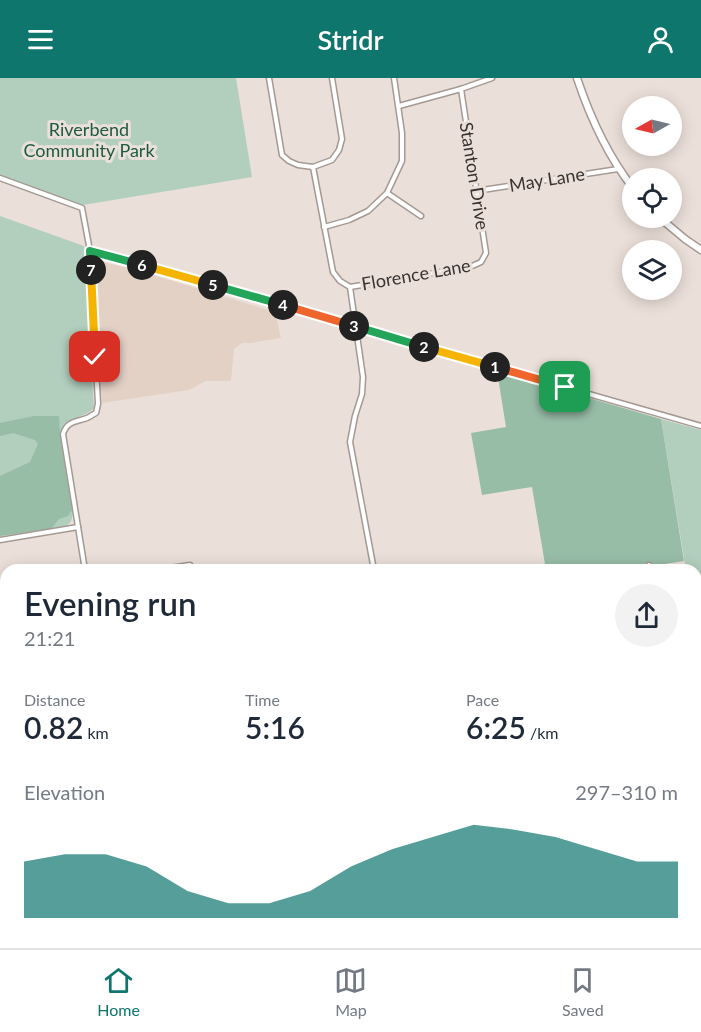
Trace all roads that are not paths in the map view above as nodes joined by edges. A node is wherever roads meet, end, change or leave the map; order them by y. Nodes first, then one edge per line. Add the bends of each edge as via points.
1 (269, 78) edge
2 (333, 78) edge
3 (394, 78) edge
4 (492, 78) edge
5 (577, 78) edge
6 (461, 89) junction
7 (399, 106) junction
8 (313, 167) junction
9 (618, 169) junction
10 (622, 174) edge
11 (0, 178) edge
12 (476, 191) junction
13 (387, 193) junction
14 (421, 216) dead end
15 (324, 226) junction
16 (672, 228) edge
17 (701, 250) edge
18 (90, 251) junction
19 (482, 262) joint
20 (350, 287) junction
21 (355, 327) junction
22 (701, 426) edge
23 (78, 527) junction
24 (0, 540) edge
25 (84, 564) edge
26 (373, 564) edge

1 - 8 street via 282,155 298,165
2 - 8 street via 342,139 332,160
3 - 7 street
4 - 6 street
5 - 9 main road
6 - 7 street
6 - 12 street, Stanton Drive
7 - 13 street via 402,161
8 - 15 street
9 - 10 main road
9 - 12 street, May Lane
11 - 18 street via 82,208
12 - 19 street, Stanton Drive via 486,253
13 - 14 street
13 - 15 street via 368,211
15 - 20 street via 333,272
16 - 17 main road
18 - 21 street
18 - 23 street via 98,404 96,413 69,424 63,434
19 - 20 street, Florence Lane
20 - 21 street
21 - 22 street
21 - 26 street via 363,377 350,442
23 - 24 street
23 - 25 street

